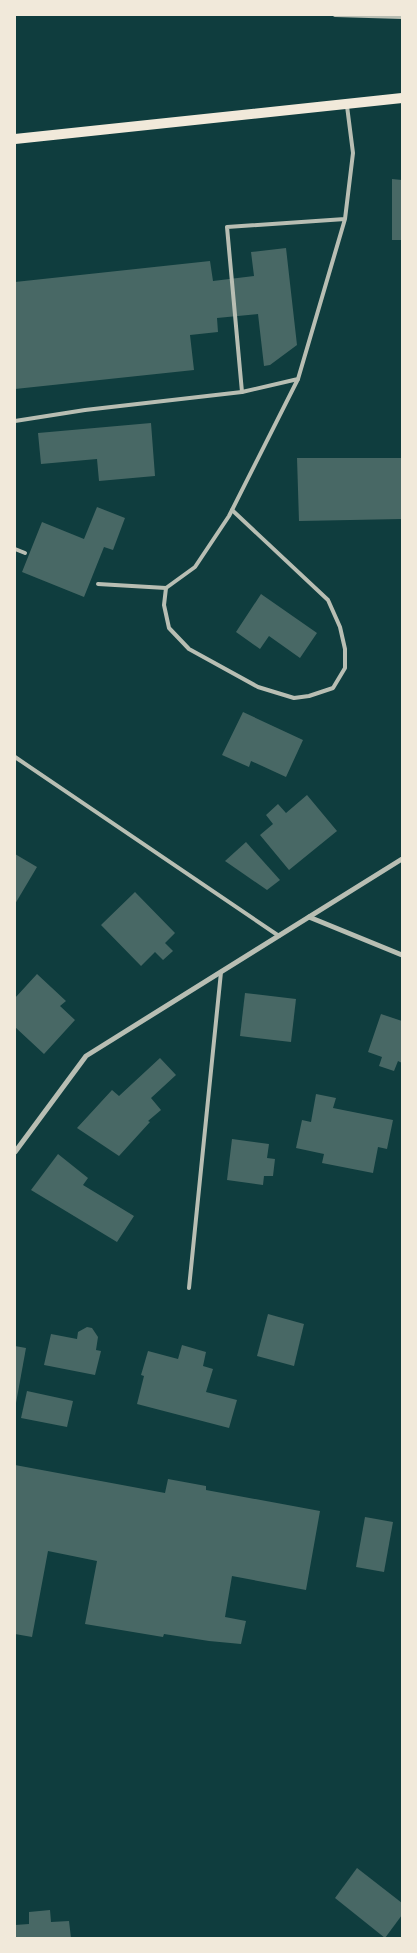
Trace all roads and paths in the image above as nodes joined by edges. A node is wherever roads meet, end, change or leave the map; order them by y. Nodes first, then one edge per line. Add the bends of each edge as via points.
1 (335, 15) edge
2 (402, 17) edge
3 (402, 98) edge
4 (347, 104) junction
5 (15, 139) edge
6 (345, 219) junction
7 (298, 379) junction
8 (242, 392) junction
9 (15, 421) edge
10 (232, 510) junction
11 (15, 549) edge
12 (25, 553) dead end
13 (98, 584) dead end
14 (166, 588) junction
15 (15, 757) edge
16 (402, 859) edge
17 (309, 917) junction
18 (279, 936) junction
19 (402, 954) edge
20 (221, 972) junction
21 (15, 1152) edge
22 (189, 1288) dead end

1 - 2 lane
3 - 4 main road
4 - 5 main road
4 - 6 lane via 353,153
6 - 7 lane
6 - 8 lane via 227,227
7 - 8 lane
7 - 10 lane
8 - 9 lane
10 - 14 lane via 195,567
10 - 14 lane via 328,600 340,627 345,650 345,668 333,688 294,698 258,687 189,649 169,628 164,605
11 - 12 lane
13 - 14 lane
15 - 18 lane
16 - 17 street
17 - 18 street
17 - 19 street
18 - 20 street
20 - 21 street via 86,1056
20 - 22 lane

